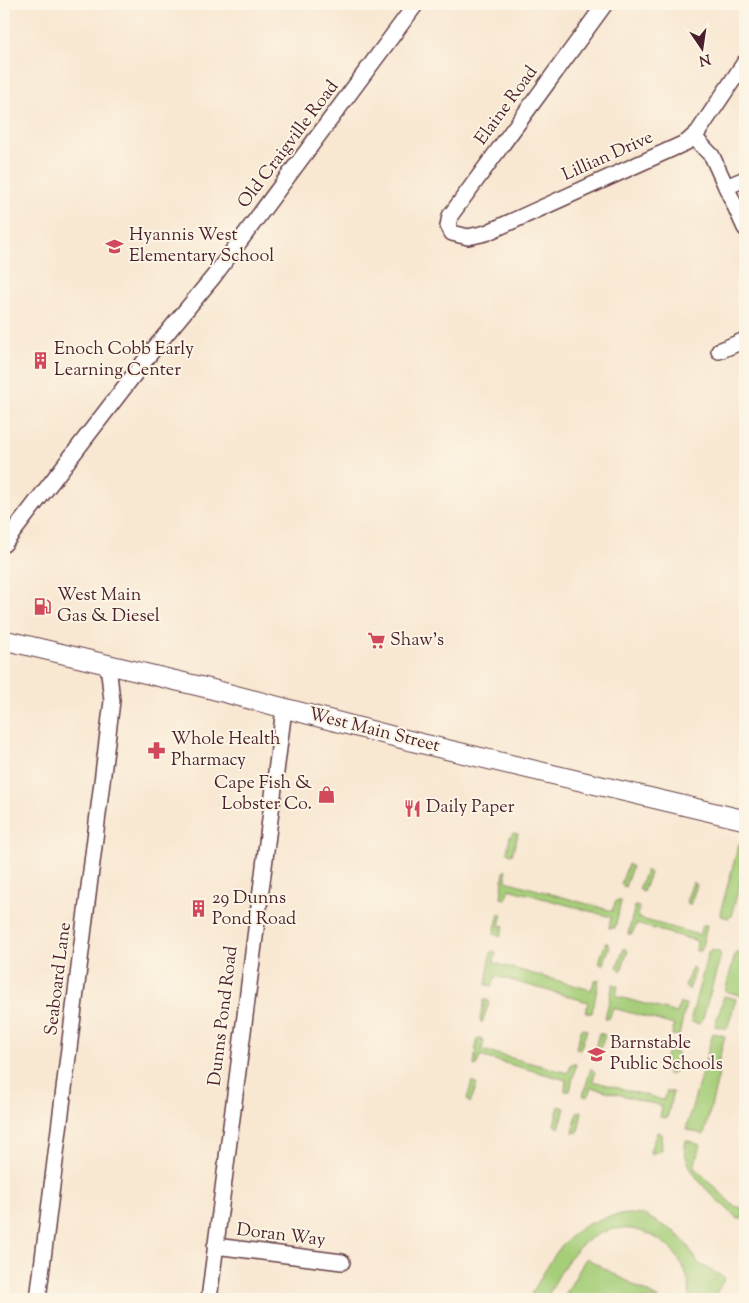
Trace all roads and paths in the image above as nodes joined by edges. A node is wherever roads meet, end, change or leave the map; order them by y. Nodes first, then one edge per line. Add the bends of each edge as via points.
1 (416, 4) edge
2 (605, 4) edge
3 (745, 62) edge
4 (694, 137) junction
5 (745, 179) edge
6 (726, 187) junction
7 (745, 228) edge
8 (452, 233) joint
9 (745, 340) edge
10 (719, 351) dead end
11 (4, 544) edge
12 (4, 640) edge
13 (108, 664) junction
14 (284, 709) junction
15 (745, 820) edge
16 (215, 1246) junction
17 (342, 1262) dead end
18 (38, 1299) edge
19 (208, 1299) edge

1 - 11 street, Old Craigville Road via 214,276
2 - 8 street, Elaine Road via 450,216 448,226
3 - 4 street, Lillian Drive
4 - 6 street via 708,150
4 - 8 street, Lillian Drive via 486,232 468,237
5 - 6 street
6 - 7 street
9 - 10 street
12 - 13 main road, West Main Street
13 - 14 main road, West Main Street
13 - 18 street, Seaboard Lane via 112,702
14 - 15 main road, West Main Street
14 - 16 street, Dunns Pond Road
16 - 17 street, Doran Way
16 - 19 street, Dunns Pond Road

